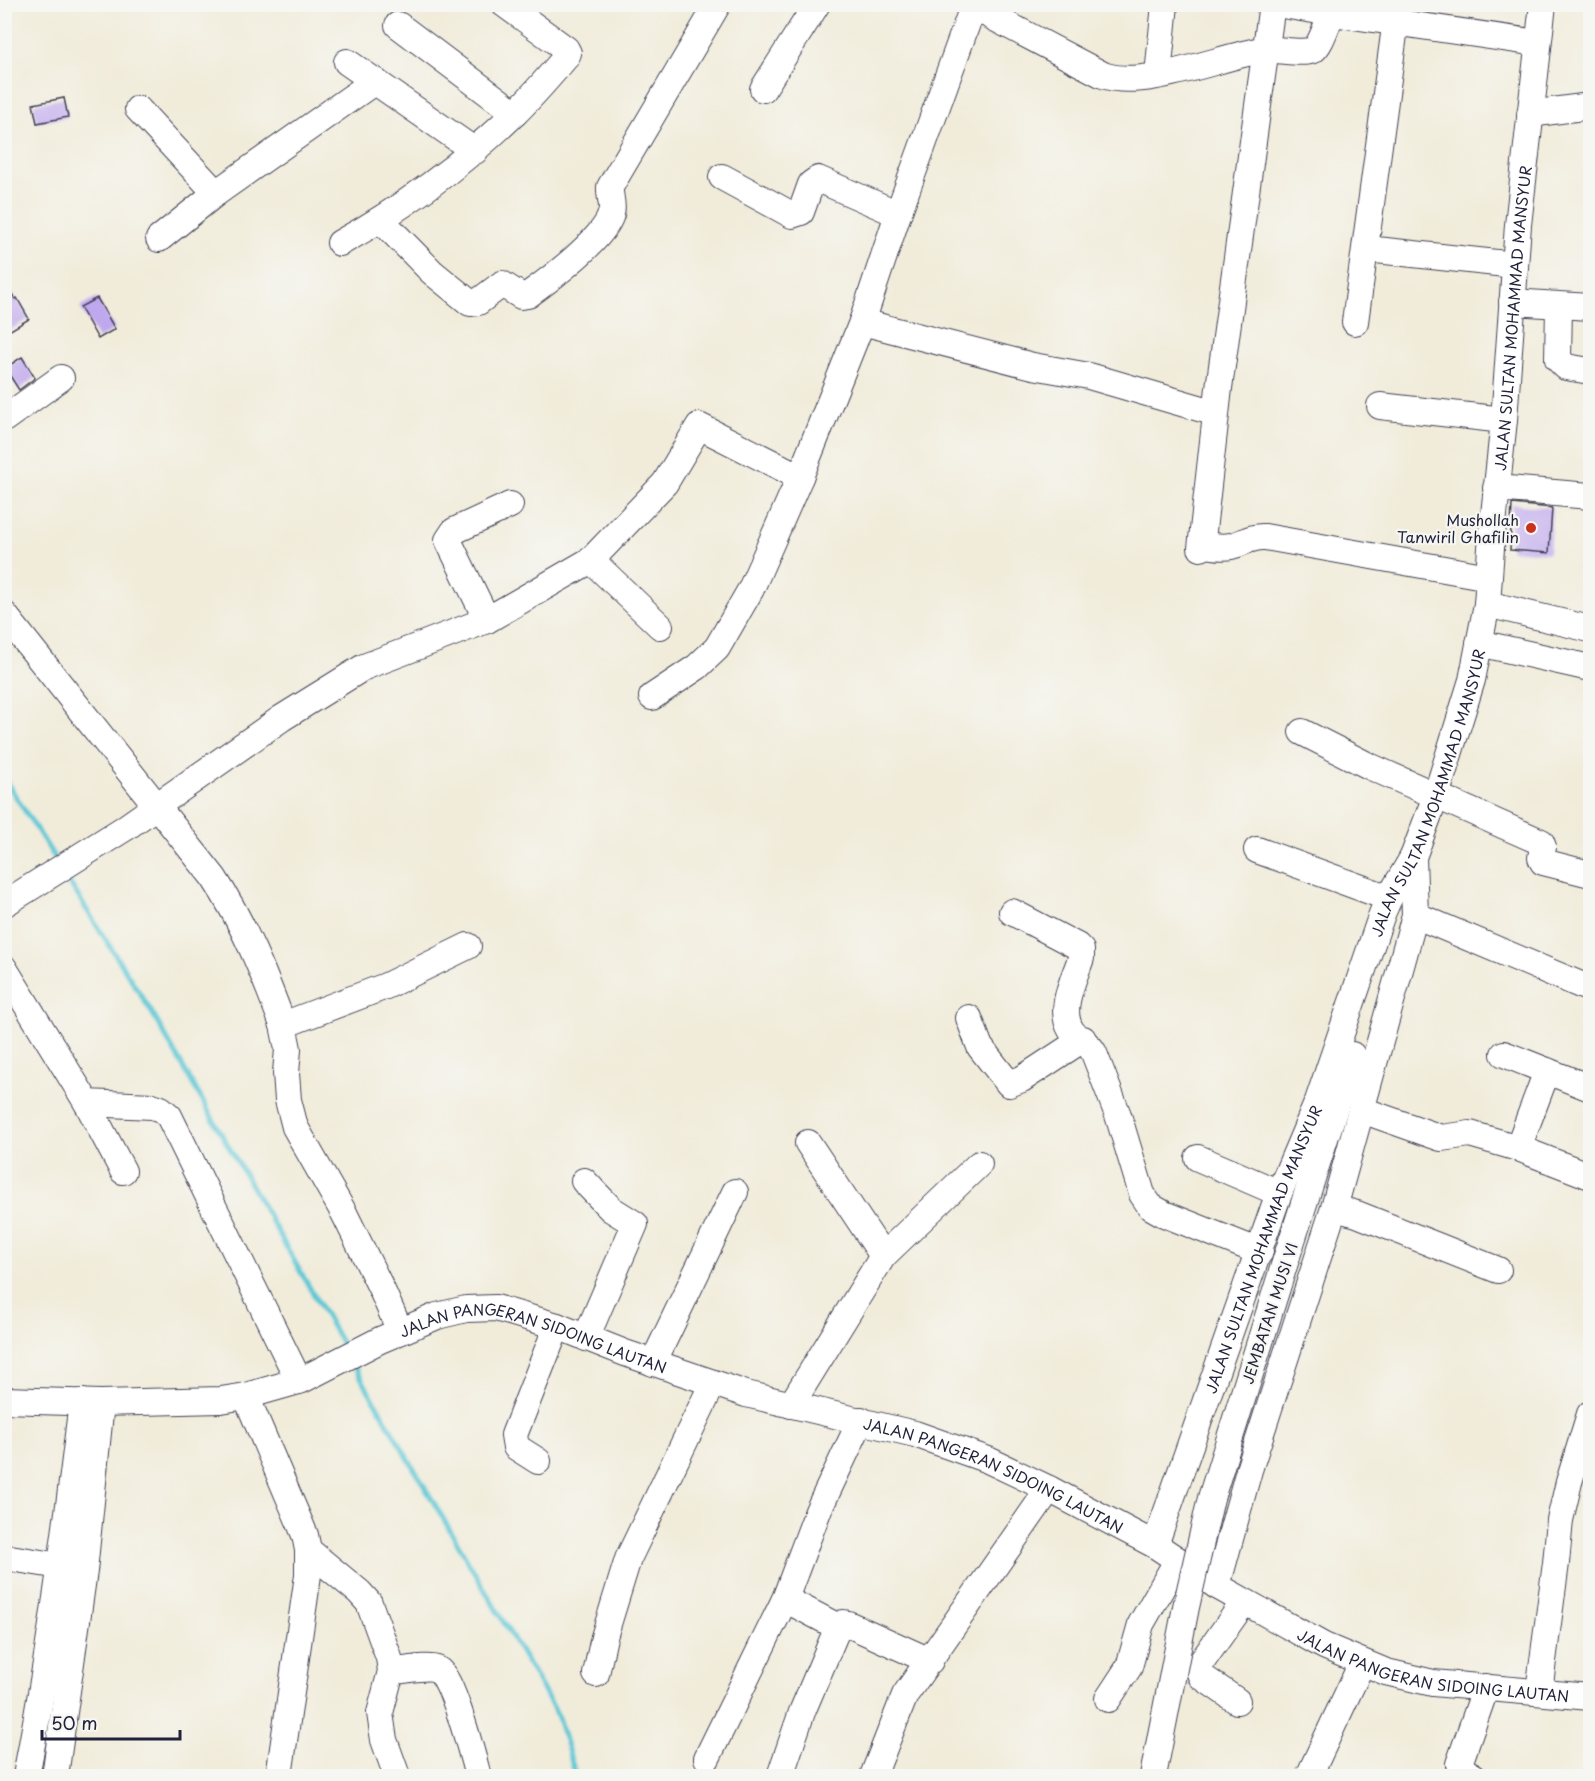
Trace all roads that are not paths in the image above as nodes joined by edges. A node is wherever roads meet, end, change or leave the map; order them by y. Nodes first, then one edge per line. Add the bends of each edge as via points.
1 (504, 4) edge
2 (718, 4) edge
3 (817, 4) edge
4 (1165, 4) edge
5 (1274, 4) edge
6 (1543, 4) edge
7 (972, 6) edge
8 (1332, 13) junction
9 (1397, 13) edge
10 (398, 25) dead end
11 (1538, 43) junction
12 (1264, 49) junction
13 (347, 62) dead end
14 (1158, 75) junction
15 (375, 81) junction
16 (763, 89) dead end
17 (1590, 106) edge
18 (138, 109) dead end
19 (515, 113) junction
20 (1530, 114) junction
21 (475, 151) junction
22 (722, 177) dead end
23 (216, 193) junction
24 (898, 214) junction
25 (381, 220) junction
26 (159, 240) dead end
27 (340, 243) dead end
28 (1367, 249) junction
29 (1515, 266) junction
30 (1512, 302) junction
31 (1560, 306) junction
32 (1590, 307) edge
33 (1355, 321) dead end
34 (862, 322) junction
35 (1590, 371) edge
36 (61, 378) dead end
37 (1380, 406) dead end
38 (1216, 413) junction
39 (4, 419) edge
40 (1504, 420) junction
41 (800, 477) junction
42 (1496, 488) junction
43 (1590, 496) edge
44 (510, 505) dead end
45 (591, 560) junction
46 (1489, 577) junction
47 (1486, 604) junction
48 (4, 614) edge
49 (487, 620) junction
50 (660, 626) dead end
51 (1590, 629) edge
52 (1479, 643) junction
53 (1590, 668) edge
54 (652, 697) dead end
55 (1302, 732) dead end
56 (1436, 796) junction
57 (156, 807) junction
58 (1257, 850) dead end
59 (1413, 857) junction
60 (1590, 874) edge
61 (15, 898) edge
62 (1389, 898) junction
63 (1012, 912) dead end
64 (1415, 915) junction
65 (468, 946) dead end
66 (8, 978) edge
67 (1590, 990) edge
68 (969, 1018) dead end
69 (283, 1025) junction
70 (1083, 1039) junction
71 (1503, 1054) dead end
72 (1547, 1071) junction
73 (1590, 1088) edge
74 (87, 1103) junction
75 (1362, 1110) junction
76 (808, 1143) dead end
77 (1518, 1148) junction
78 (1198, 1158) dead end
79 (979, 1164) dead end
80 (123, 1171) dead end
81 (1590, 1176) edge
82 (584, 1181) dead end
83 (735, 1192) dead end
84 (1279, 1193) junction
85 (1334, 1208) junction
86 (1260, 1252) junction
87 (883, 1256) junction
88 (1498, 1270) dead end
89 (557, 1326) junction
90 (390, 1335) junction
91 (590, 1339) junction
92 (653, 1362) junction
93 (300, 1381) junction
94 (713, 1383) junction
95 (246, 1396) junction
96 (4, 1400) edge
97 (92, 1402) junction
98 (791, 1405) junction
99 (1590, 1414) edge
100 (861, 1420) junction
101 (538, 1461) dead end
102 (1049, 1489) junction
103 (1155, 1545) junction
104 (308, 1550) junction
105 (4, 1557) edge
106 (1177, 1561) junction
107 (60, 1566) junction
108 (1217, 1586) junction
109 (785, 1599) junction
110 (1245, 1602) junction
111 (838, 1626) junction
112 (930, 1661) junction
113 (1362, 1663) junction
114 (391, 1671) junction
115 (596, 1674) dead end
116 (1486, 1687) junction
117 (1539, 1691) junction
118 (1590, 1697) edge
119 (1108, 1699) dead end
120 (1237, 1701) dead end
121 (707, 1758) dead end
122 (26, 1776) edge
123 (56, 1776) edge
124 (279, 1776) edge
125 (397, 1776) edge
126 (478, 1776) edge
127 (780, 1776) edge
128 (873, 1776) edge
129 (1153, 1776) edge
130 (1309, 1776) edge
131 (1473, 1776) edge

1 - 19 street via 568,53
2 - 25 street via 610,187 609,219 584,249 528,295 521,296 500,284 478,302 470,303 432,272
3 - 16 street
4 - 14 street
5 - 8 street
5 - 12 street
6 - 11 street, JALAN SULTAN MOHAMMAD MANSYUR
7 - 14 street via 1103,75 1119,79
7 - 24 street
8 - 9 street
8 - 12 street via 1318,47
9 - 11 street
9 - 28 street
10 - 19 street
11 - 20 street, JALAN SULTAN MOHAMMAD MANSYUR
12 - 14 street
12 - 38 street
13 - 15 street
15 - 21 street
15 - 23 street
17 - 20 street
18 - 23 street
19 - 21 street
20 - 29 street, JALAN SULTAN MOHAMMAD MANSYUR
21 - 25 street
22 - 24 street via 792,215 801,212 811,184 818,179
23 - 26 street
24 - 34 street
25 - 27 street
28 - 29 street
28 - 33 street
29 - 30 street, JALAN SULTAN MOHAMMAD MANSYUR
30 - 31 street
30 - 40 street, JALAN SULTAN MOHAMMAD MANSYUR
31 - 32 street
31 - 35 street via 1558,359 1566,367
34 - 38 street via 1033,366 1089,376
34 - 41 street
36 - 39 street
37 - 40 street
38 - 46 street via 1201,546 1233,546 1253,537 1265,537
40 - 42 street, JALAN SULTAN MOHAMMAD MANSYUR
41 - 45 street via 699,426 665,483
41 - 54 street via 751,589 717,648 697,667
42 - 43 street
42 - 46 street, JALAN SULTAN MOHAMMAD MANSYUR
44 - 49 street via 454,531 448,540
45 - 49 street
45 - 50 street
46 - 47 street, JALAN SULTAN MOHAMMAD MANSYUR
47 - 51 street
47 - 52 street, JALAN SULTAN MOHAMMAD MANSYUR
48 - 57 street
49 - 57 street via 364,667 282,717
52 - 53 street
52 - 56 street, JALAN SULTAN MOHAMMAD MANSYUR via 1472,680
55 - 56 street
56 - 59 street, JALAN SULTAN MOHAMMAD MANSYUR
56 - 60 street via 1541,842 1544,861
57 - 61 street
57 - 69 street via 214,878 256,957
58 - 62 street
59 - 62 street, JALAN SULTAN MOHAMMAD MANSYUR
59 - 64 street
59 - 129 street, JEMBATAN MUSI VI, bridge via 1401,906 1211,1498
62 - 84 street, JALAN SULTAN MOHAMMAD MANSYUR via 1318,1101
63 - 70 street via 1081,950 1066,1006 1070,1027
64 - 67 street
64 - 75 street
65 - 69 street via 386,986
66 - 74 street
68 - 70 street via 980,1047 1009,1084
69 - 90 street via 288,1049 288,1100 295,1127 381,1288
70 - 86 street via 1095,1053 1138,1186 1150,1206
71 - 72 street
72 - 73 street
72 - 77 street
74 - 80 street
74 - 93 street via 152,1106 169,1116
75 - 77 street via 1442,1138 1470,1134
75 - 85 street
76 - 87 street
77 - 81 street
78 - 84 street
79 - 87 street
82 - 91 street via 611,1209 636,1224
83 - 92 street
84 - 86 street, JALAN SULTAN MOHAMMAD MANSYUR
85 - 88 street
85 - 108 street via 1249,1470
86 - 103 street, JALAN SULTAN MOHAMMAD MANSYUR
87 - 98 street
89 - 90 street, JALAN PANGERAN SIDOING LAUTAN via 481,1307 443,1313
89 - 91 street, JALAN PANGERAN SIDOING LAUTAN
89 - 101 street via 514,1435 516,1447
90 - 93 street, JALAN PANGERAN SIDOING LAUTAN
91 - 92 street, JALAN PANGERAN SIDOING LAUTAN
92 - 94 street, JALAN PANGERAN SIDOING LAUTAN
93 - 95 street
94 - 98 street, JALAN PANGERAN SIDOING LAUTAN
94 - 115 street via 628,1559
95 - 97 street via 221,1400
95 - 104 street via 300,1521
96 - 97 street
97 - 107 street
97 - 123 street via 84,1571
98 - 100 street, JALAN PANGERAN SIDOING LAUTAN
99 - 117 street via 1560,1520
100 - 102 street, JALAN PANGERAN SIDOING LAUTAN via 956,1447
100 - 109 street via 818,1510
102 - 103 street, JALAN PANGERAN SIDOING LAUTAN
102 - 112 street
103 - 106 street, JALAN PANGERAN SIDOING LAUTAN
104 - 114 street via 369,1603
104 - 124 street via 308,1575
105 - 107 street
106 - 108 street, JALAN PANGERAN SIDOING LAUTAN
106 - 119 street via 1142,1624 1129,1667
107 - 122 street
108 - 110 street, JALAN PANGERAN SIDOING LAUTAN
109 - 111 street
109 - 121 street
110 - 113 street, JALAN PANGERAN SIDOING LAUTAN
110 - 120 street via 1198,1667 1201,1676
111 - 112 street via 848,1624
111 - 127 street
112 - 128 street via 905,1695
113 - 116 street, JALAN PANGERAN SIDOING LAUTAN via 1417,1680
113 - 130 street
114 - 125 street via 380,1713 384,1740
114 - 126 street via 433,1668 444,1675
116 - 117 street, JALAN PANGERAN SIDOING LAUTAN
116 - 131 street via 1459,1764
117 - 118 street, JALAN PANGERAN SIDOING LAUTAN

